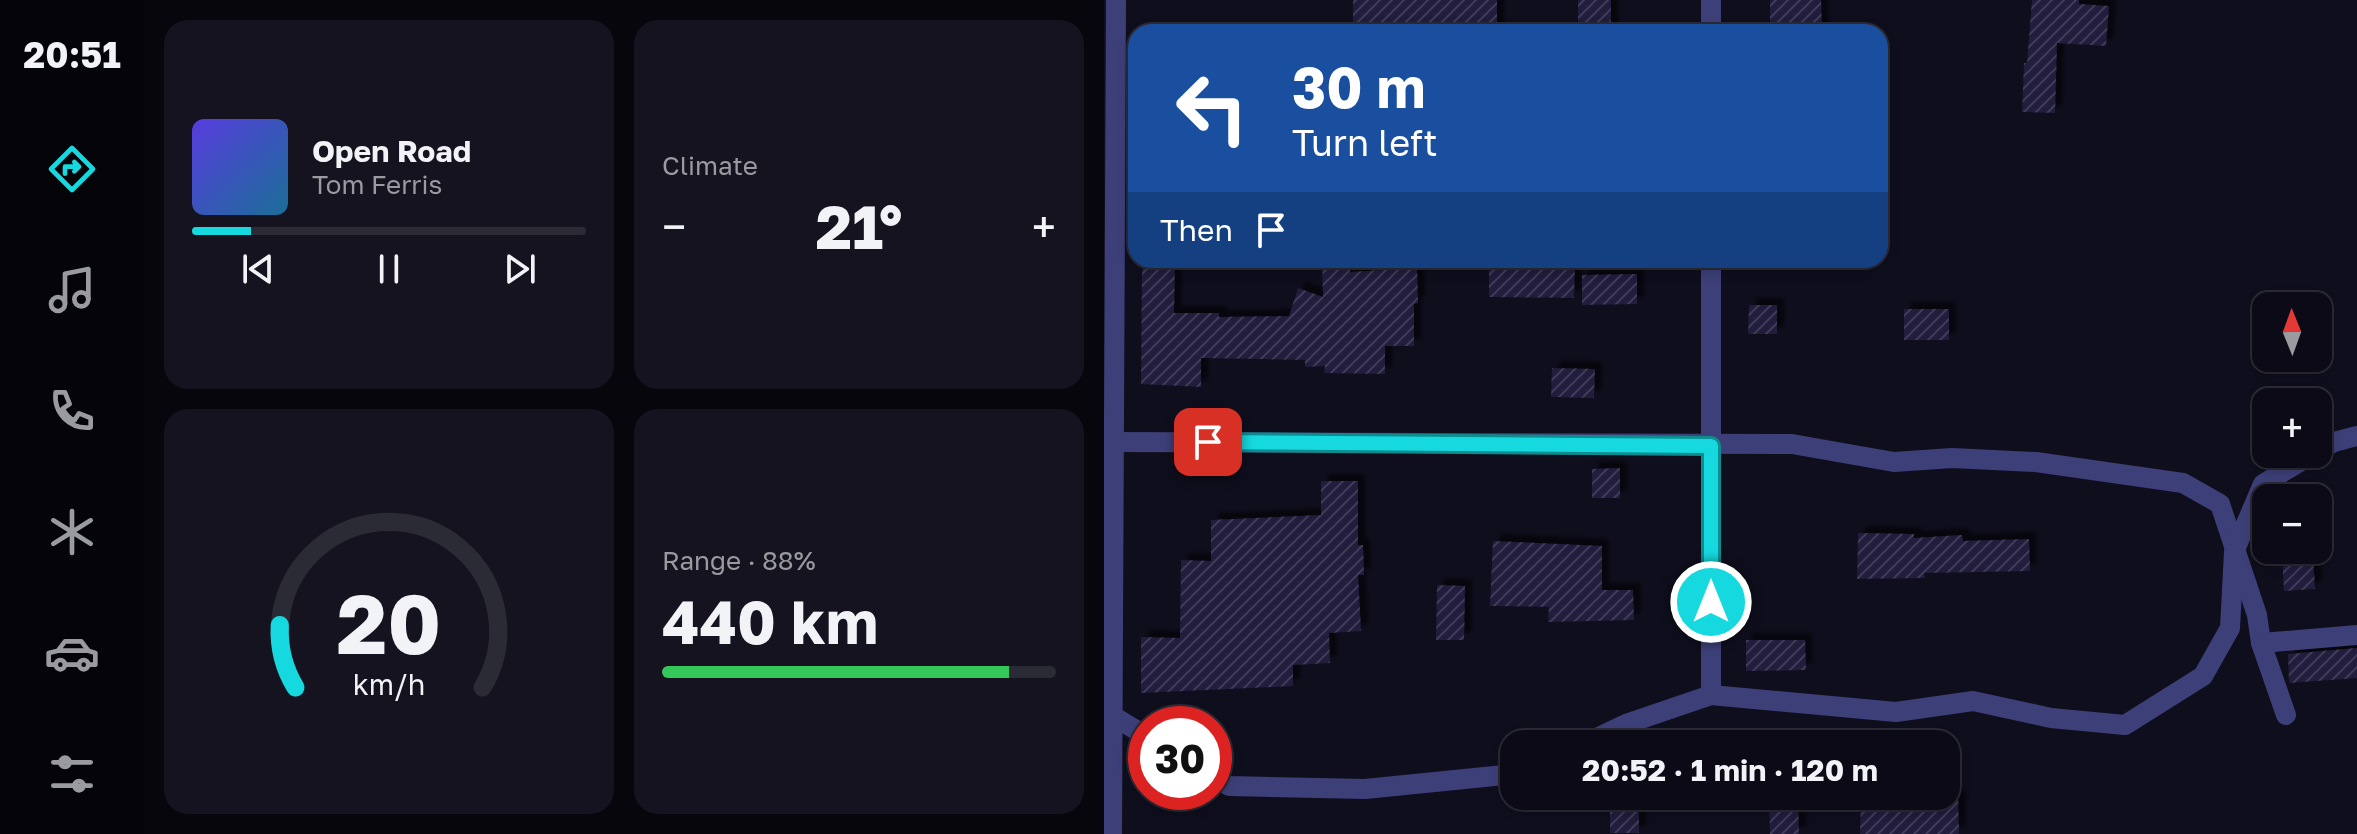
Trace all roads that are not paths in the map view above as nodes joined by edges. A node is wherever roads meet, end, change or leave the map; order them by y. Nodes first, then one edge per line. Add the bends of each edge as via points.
1 (1116, 0) edge
2 (1711, 0) edge
3 (1711, 24) edge
4 (1110, 160) edge
5 (1711, 268) edge
6 (2357, 436) edge
7 (1109, 442) edge
8 (2332, 443) edge
9 (1711, 446) junction
10 (2290, 468) edge
11 (2234, 552) junction
12 (2357, 635) edge
13 (2261, 643) junction
14 (1711, 695) junction
15 (2286, 715) dead end
16 (1108, 716) edge
17 (1128, 727) edge
18 (1613, 730) edge
19 (1500, 775) edge
20 (1232, 786) edge
21 (1112, 834) edge

1 - 4 street
2 - 3 street
4 - 7 street
5 - 9 street
6 - 8 street
7 - 9 street
7 - 16 street
9 - 11 street via 1792,444 1894,462 2036,462 2183,483 2220,504
9 - 14 street
10 - 11 street via 2263,484
11 - 13 street via 2257,615
11 - 14 street via 2230,628 2203,676 2125,725 2051,718 1973,701 1896,712
12 - 13 street
13 - 15 street
14 - 18 street
16 - 17 street
16 - 21 street
19 - 20 street via 1365,789

